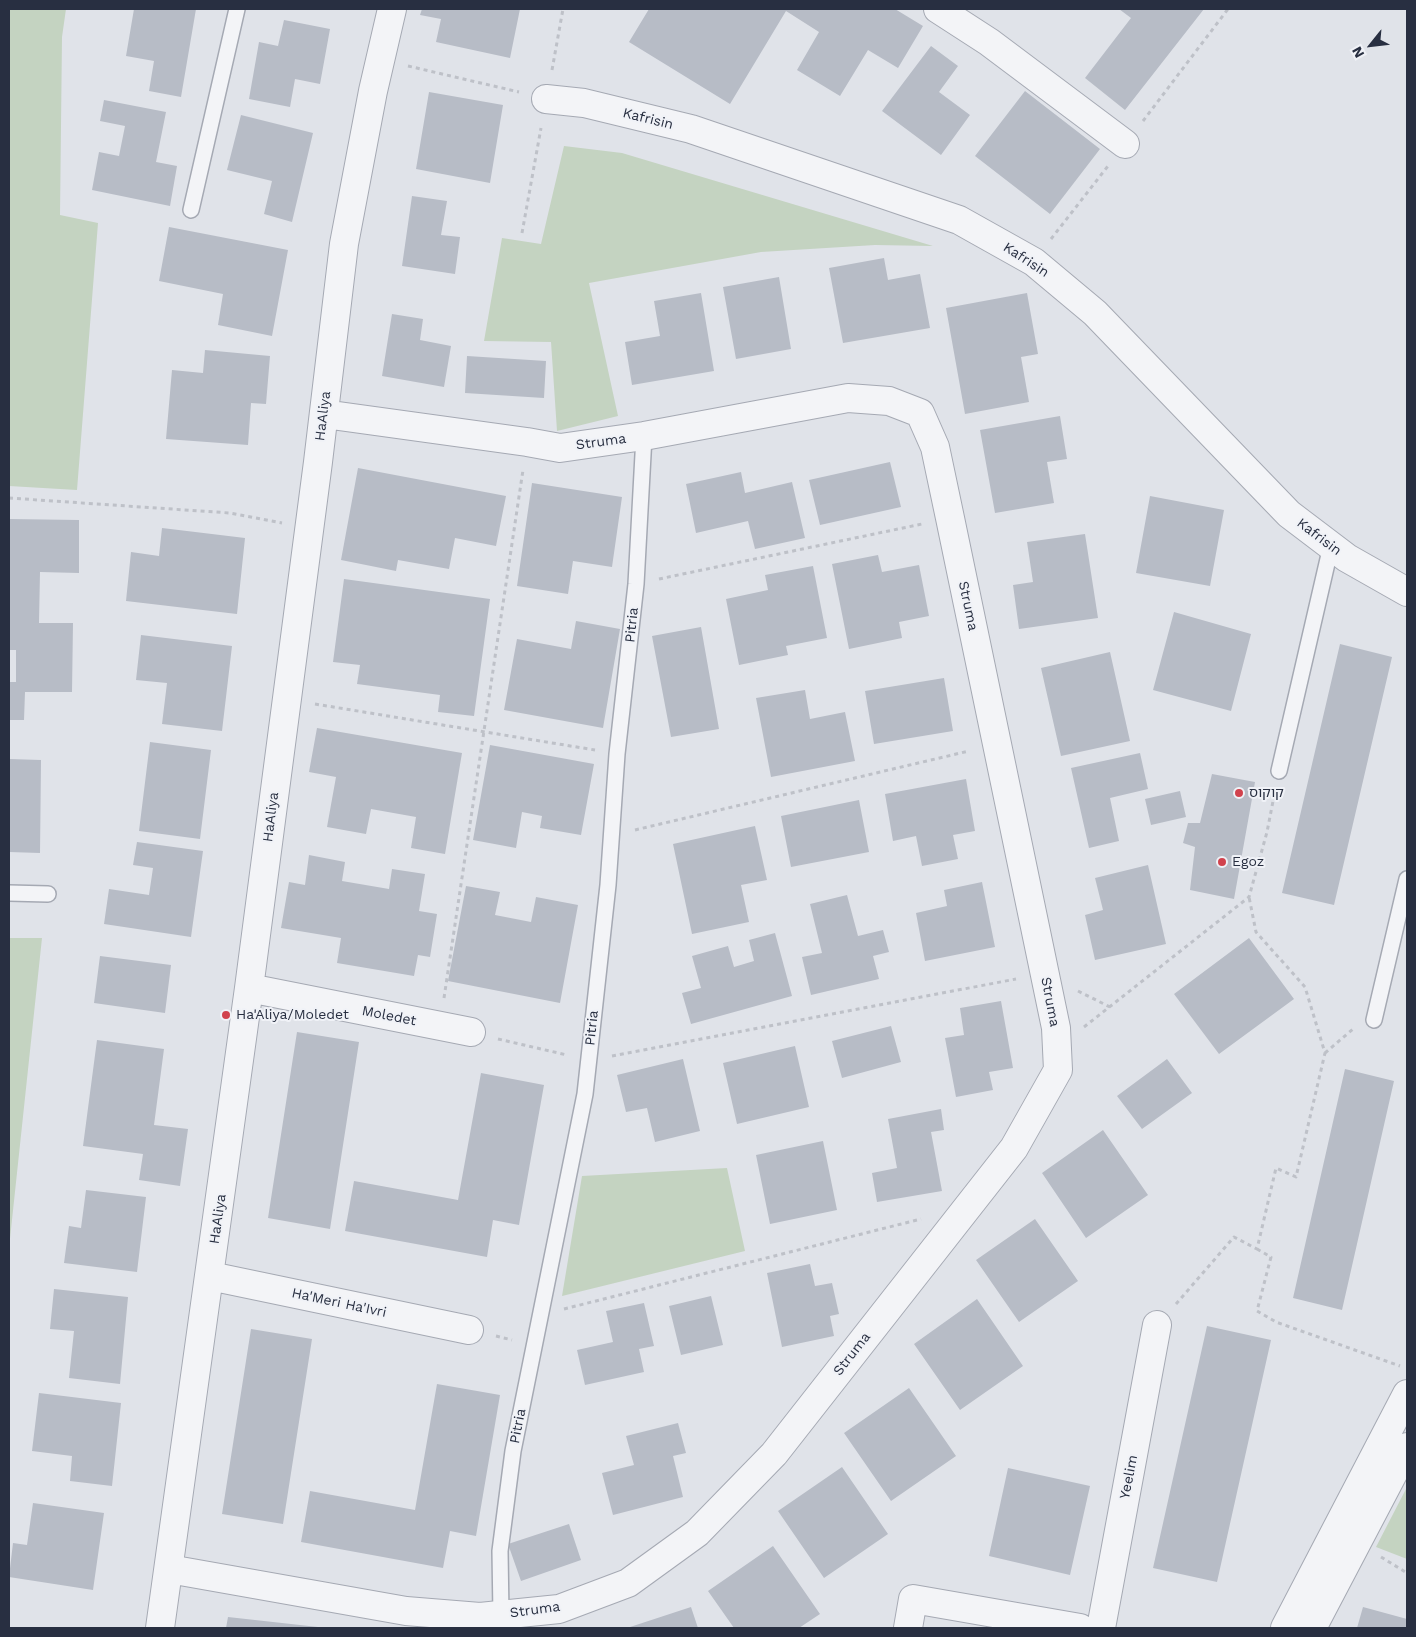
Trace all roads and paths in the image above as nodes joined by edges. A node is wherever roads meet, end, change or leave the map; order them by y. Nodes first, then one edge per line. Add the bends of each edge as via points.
1 (237, 9) edge
2 (392, 9) edge
3 (938, 9) edge
4 (380, 59) junction
5 (546, 99) joint
6 (1125, 144) dead end
7 (191, 210) dead end
8 (324, 414) junction
9 (644, 436) junction
10 (527, 442) junction
11 (9, 498) edge
12 (950, 518) junction
13 (309, 528) junction
14 (1331, 546) junction
15 (636, 584) junction
16 (1407, 592) edge
17 (287, 699) junction
18 (483, 731) junction
19 (996, 744) junction
20 (617, 754) junction
21 (1279, 771) joint
22 (612, 836) junction
23 (1407, 880) edge
24 (9, 893) edge
25 (48, 894) dead end
26 (1249, 897) junction
27 (1044, 974) junction
28 (249, 988) junction
29 (1374, 1020) dead end
30 (440, 1026) junction
31 (1353, 1029) dead end
32 (471, 1032) joint
33 (1057, 1049) junction
34 (1325, 1053) junction
35 (589, 1060) junction
36 (968, 1207) junction
37 (1257, 1249) junction
38 (210, 1276) junction
39 (541, 1314) junction
40 (1157, 1326) joint
41 (469, 1330) joint
42 (535, 1345) junction
43 (1407, 1368) edge
44 (1407, 1394) edge
45 (1407, 1447) edge
46 (169, 1569) junction
47 (501, 1615) junction
48 (405, 1620) edge
49 (160, 1628) edge
50 (908, 1628) edge
51 (1080, 1628) edge
52 (1101, 1628) edge
53 (1285, 1628) edge
54 (1312, 1628) edge

1 - 7 lane
2 - 4 street, HaAliya
3 - 6 street via 989,42
4 - 5 path
4 - 8 street, HaAliya via 344,244
5 - 14 street, Kafrisin via 584,103 700,132 960,220 1034,262 1095,313 1290,514
8 - 10 street, Struma
8 - 13 street, HaAliya
9 - 10 street, Struma via 560,448
9 - 12 street, Struma via 848,398 889,401 920,413 935,447
9 - 15 lane, Pitria
10 - 18 path
11 - 13 path via 230,513
12 - 15 path
12 - 19 street, Struma
13 - 17 street, HaAliya
14 - 16 street, Kafrisin
14 - 21 lane
15 - 20 lane, Pitria
17 - 18 path
17 - 28 street, HaAliya
18 - 20 path
18 - 30 path
19 - 22 path
19 - 27 street, Struma
20 - 22 lane, Pitria
21 - 26 path
22 - 35 lane, Pitria
23 - 29 lane
24 - 25 lane
26 - 33 path
26 - 34 path via 1256,932 1305,988
27 - 33 street, Struma via 1056,1028
27 - 35 path
28 - 30 street, Moledet
28 - 38 street, HaAliya
30 - 32 street, Moledet
31 - 34 path
32 - 35 path
33 - 36 street, Struma via 1058,1070 1038,1107 1014,1148
34 - 37 path via 1296,1177 1276,1168
35 - 39 lane, Pitria
36 - 39 path
36 - 47 street, Struma via 774,1454 697,1532 628,1583 559,1609
37 - 40 path via 1234,1237
37 - 43 path via 1270,1257 1257,1310 1276,1322
38 - 41 street, Ha'Meri Ha'Ivri
38 - 46 street, HaAliya
39 - 42 lane, Pitria
40 - 52 street, Yeelim
41 - 42 path
42 - 47 lane, Pitria via 514,1451 500,1551
44 - 53 street
45 - 54 street
46 - 48 street, Struma
46 - 49 street, HaAliya
47 - 48 street, Struma
50 - 51 street via 913,1599

